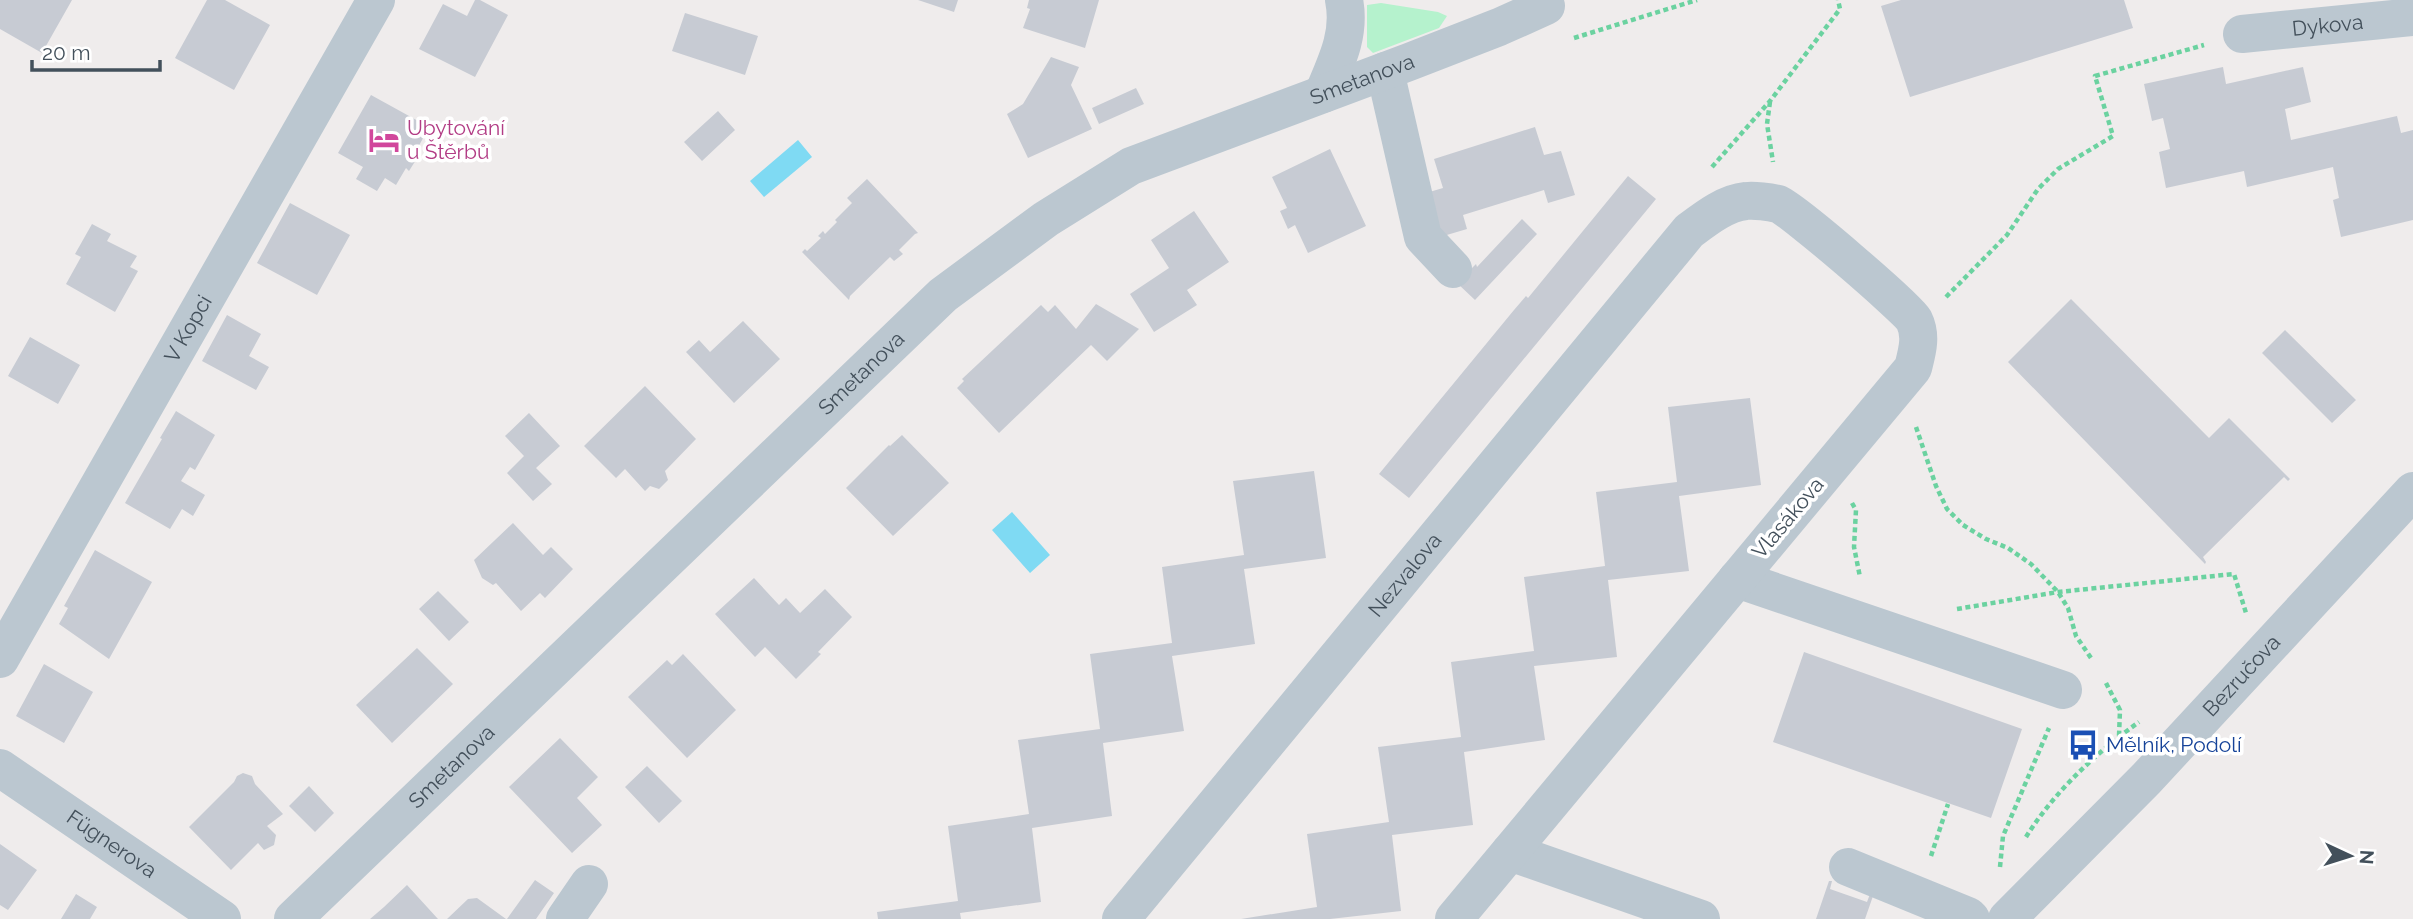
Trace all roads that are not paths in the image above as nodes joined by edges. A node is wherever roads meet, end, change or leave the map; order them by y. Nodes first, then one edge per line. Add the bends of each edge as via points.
1 (376, 0) edge
2 (1344, 0) edge
3 (1503, 0) edge
4 (1558, 3) edge
5 (2413, 17) edge
6 (2242, 34) road end
7 (1385, 71) junction
8 (1324, 94) junction
9 (1452, 269) dead end
10 (1914, 319) joint
11 (2413, 491) edge
12 (1737, 579) junction
13 (0, 659) edge
14 (2063, 690) road end
15 (0, 768) edge
16 (1510, 852) junction
17 (1848, 867) dead end
18 (589, 884) dead end
19 (222, 919) edge
20 (293, 919) edge
21 (565, 919) edge
22 (1122, 919) edge
23 (1454, 919) edge
24 (1701, 919) edge
25 (1971, 919) edge
26 (2007, 919) edge

1 - 13 street, V Kopci
2 - 8 street via 1344,35
3 - 4 street
4 - 7 street, Smetanova
5 - 6 street, Dykova
7 - 8 street, Smetanova
7 - 9 street via 1423,237
8 - 20 street, Smetanova via 1131,166 1046,219 943,295
10 - 12 street, Vlasákova via 1919,343 1913,368
10 - 22 street, Nezvalova via 1779,205 1745,201 1714,212 1689,231
11 - 26 street, Bezručova via 2146,779
12 - 14 street
12 - 16 street, Vlasákova
15 - 19 street, Fügnerova
16 - 23 street, Vlasákova
16 - 24 street
17 - 25 street
18 - 21 street

